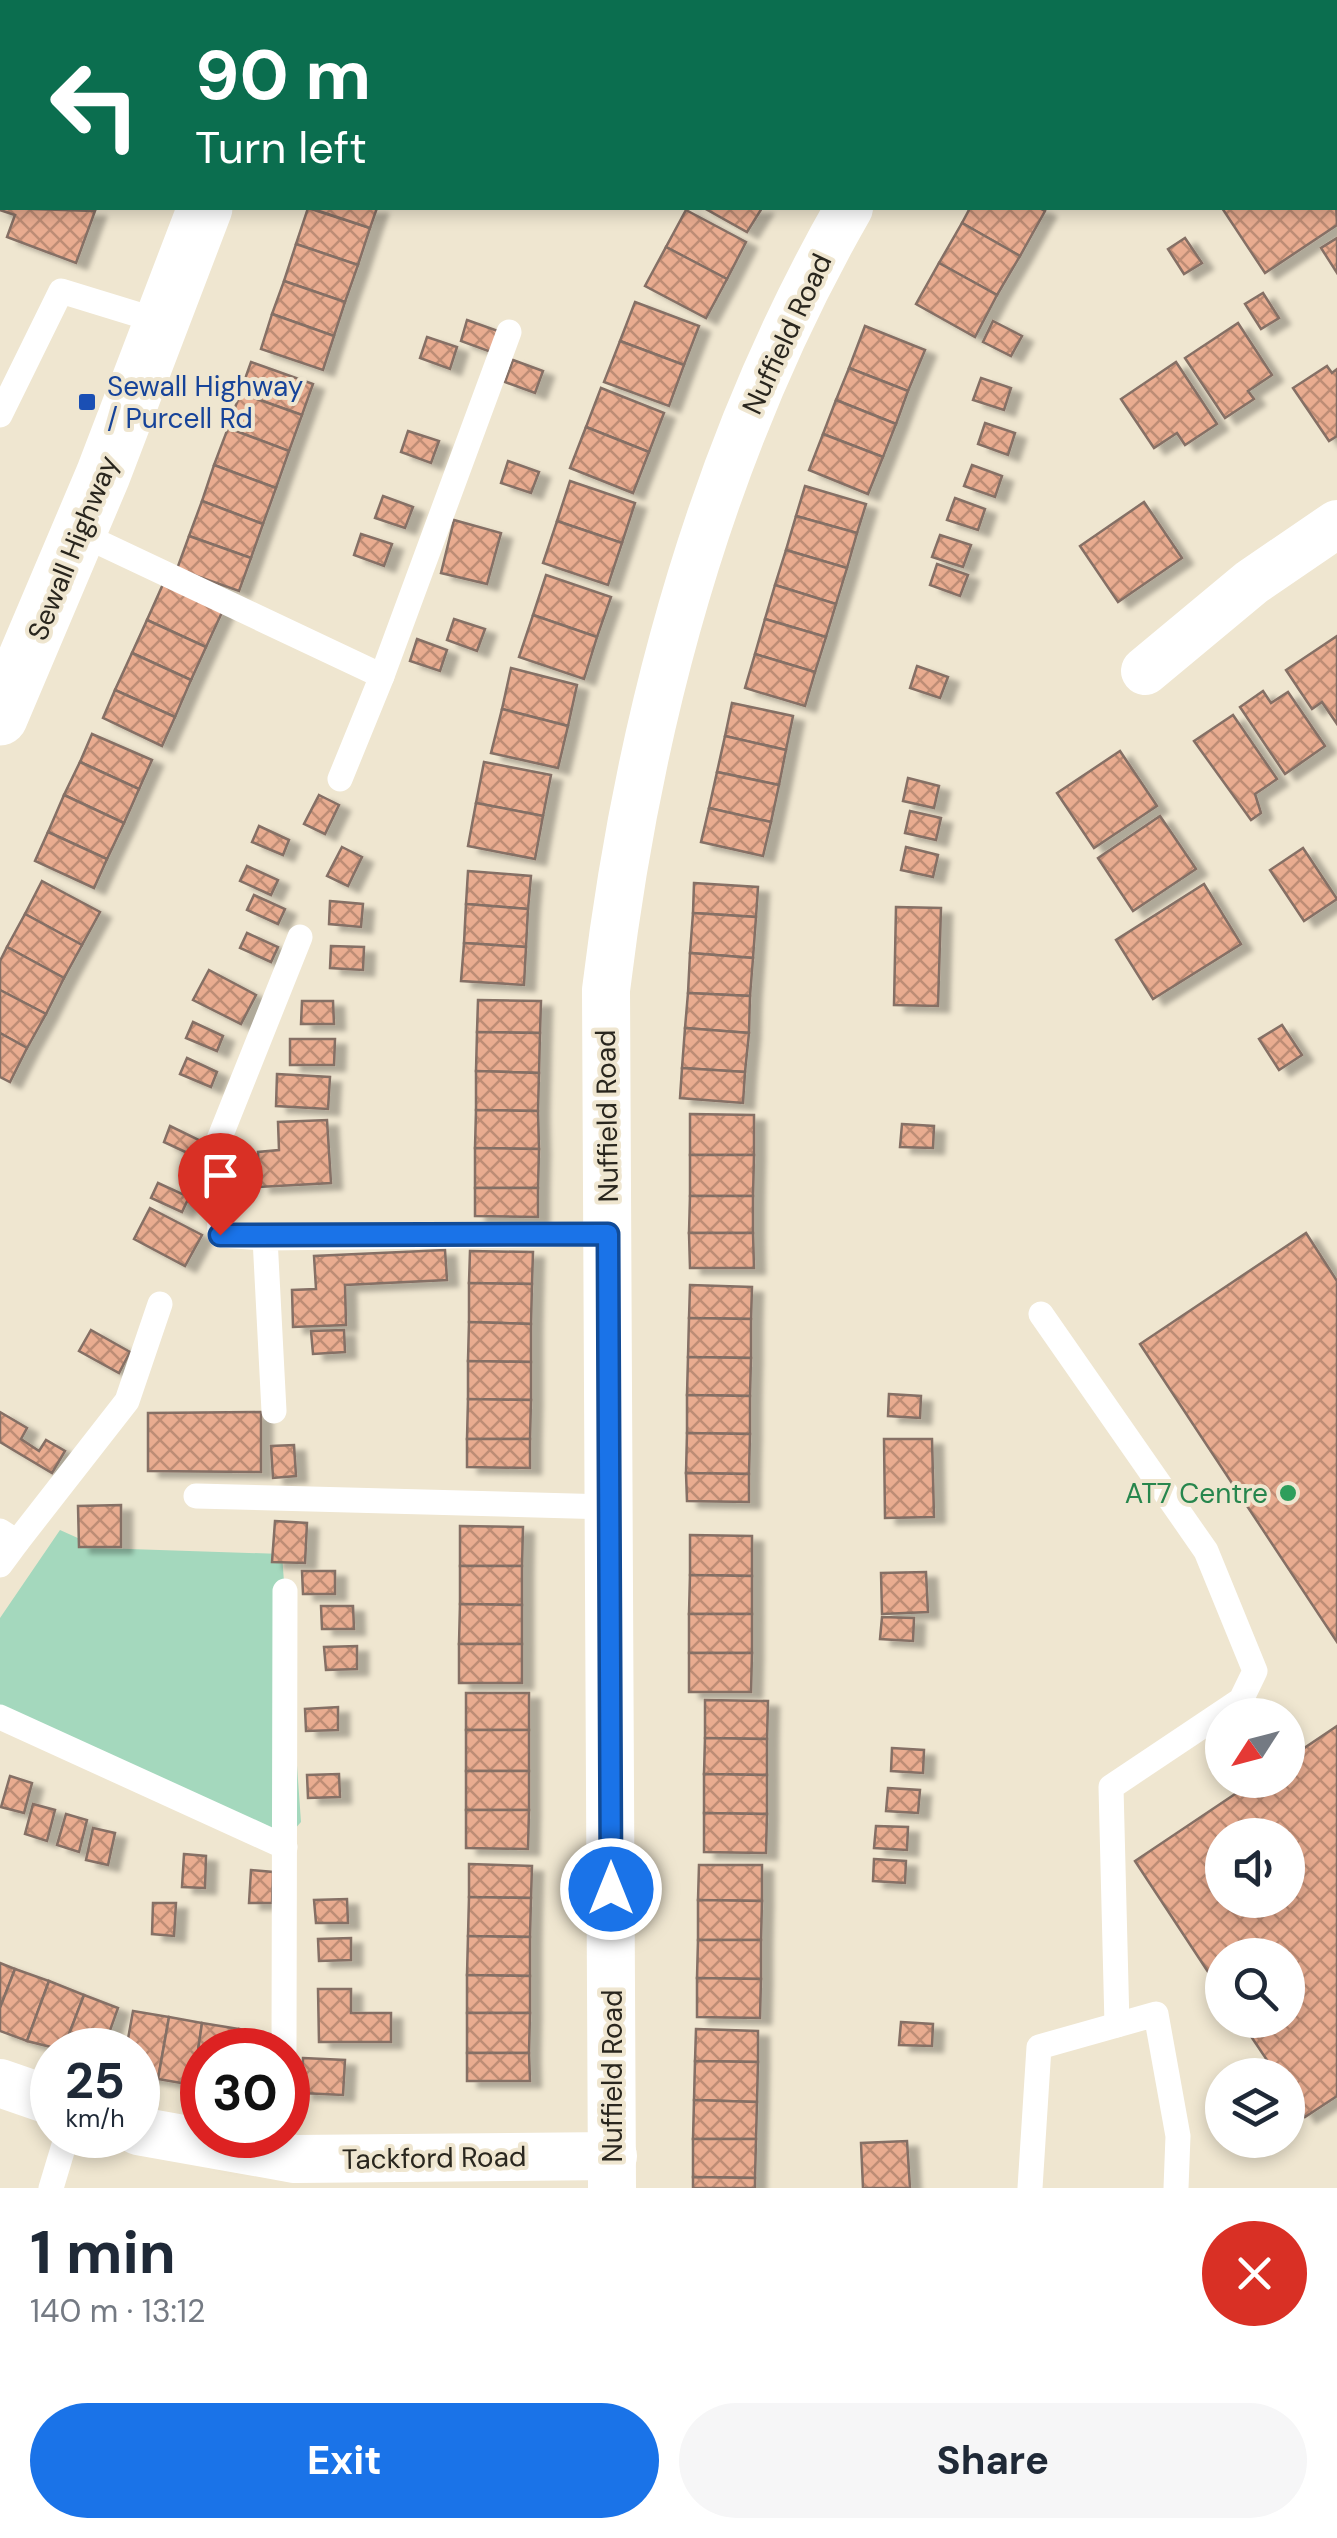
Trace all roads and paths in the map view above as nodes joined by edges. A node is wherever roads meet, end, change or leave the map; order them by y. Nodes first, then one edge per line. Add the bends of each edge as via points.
1 (204, 210) edge
2 (849, 210) edge
3 (162, 322) junction
4 (508, 332) dead end
5 (0, 416) edge
6 (1335, 529) edge
7 (79, 533) junction
8 (1145, 671) dead end
9 (382, 676) junction
10 (7, 685) edge
11 (340, 779) dead end
12 (300, 937) dead end
13 (608, 1234) junction
14 (265, 1238) junction
15 (160, 1304) dead end
16 (1041, 1314) dead end
17 (274, 1412) dead end
18 (196, 1496) dead end
19 (610, 1507) junction
20 (8, 1536) edge
21 (0, 1565) edge
22 (285, 1591) dead end
23 (0, 1718) edge
24 (285, 1847) junction
25 (1117, 2026) junction
26 (284, 2028) edge
27 (0, 2084) edge
28 (30, 2094) edge
29 (160, 2135) edge
30 (60, 2158) edge
31 (283, 2160) edge
32 (612, 2172) edge
33 (51, 2188) edge
34 (1030, 2188) edge
35 (1176, 2188) edge

1 - 3 street, Sewall Highway
2 - 13 street, Nuffield Road via 754,402 693,568 664,672 621,866 606,990
3 - 5 lane via 61,292
3 - 7 street, Sewall Highway
4 - 9 lane
6 - 8 street via 1252,582
7 - 9 lane
7 - 10 street, Sewall Highway
9 - 11 lane
12 - 14 lane via 218,1142 220,1235
13 - 14 lane
13 - 19 street, Nuffield Road
14 - 17 lane
15 - 20 lane via 127,1402
16 - 25 lane via 1206,1551 1254,1671 1240,1700 1111,1787
18 - 19 lane
19 - 32 street, Nuffield Road
20 - 21 lane
22 - 24 lane
23 - 24 lane
24 - 26 lane
25 - 34 lane via 1039,2047
25 - 35 lane via 1156,2014 1178,2136
27 - 28 street
29 - 31 street, Tackford Road
30 - 33 lane
31 - 32 street, Tackford Road

